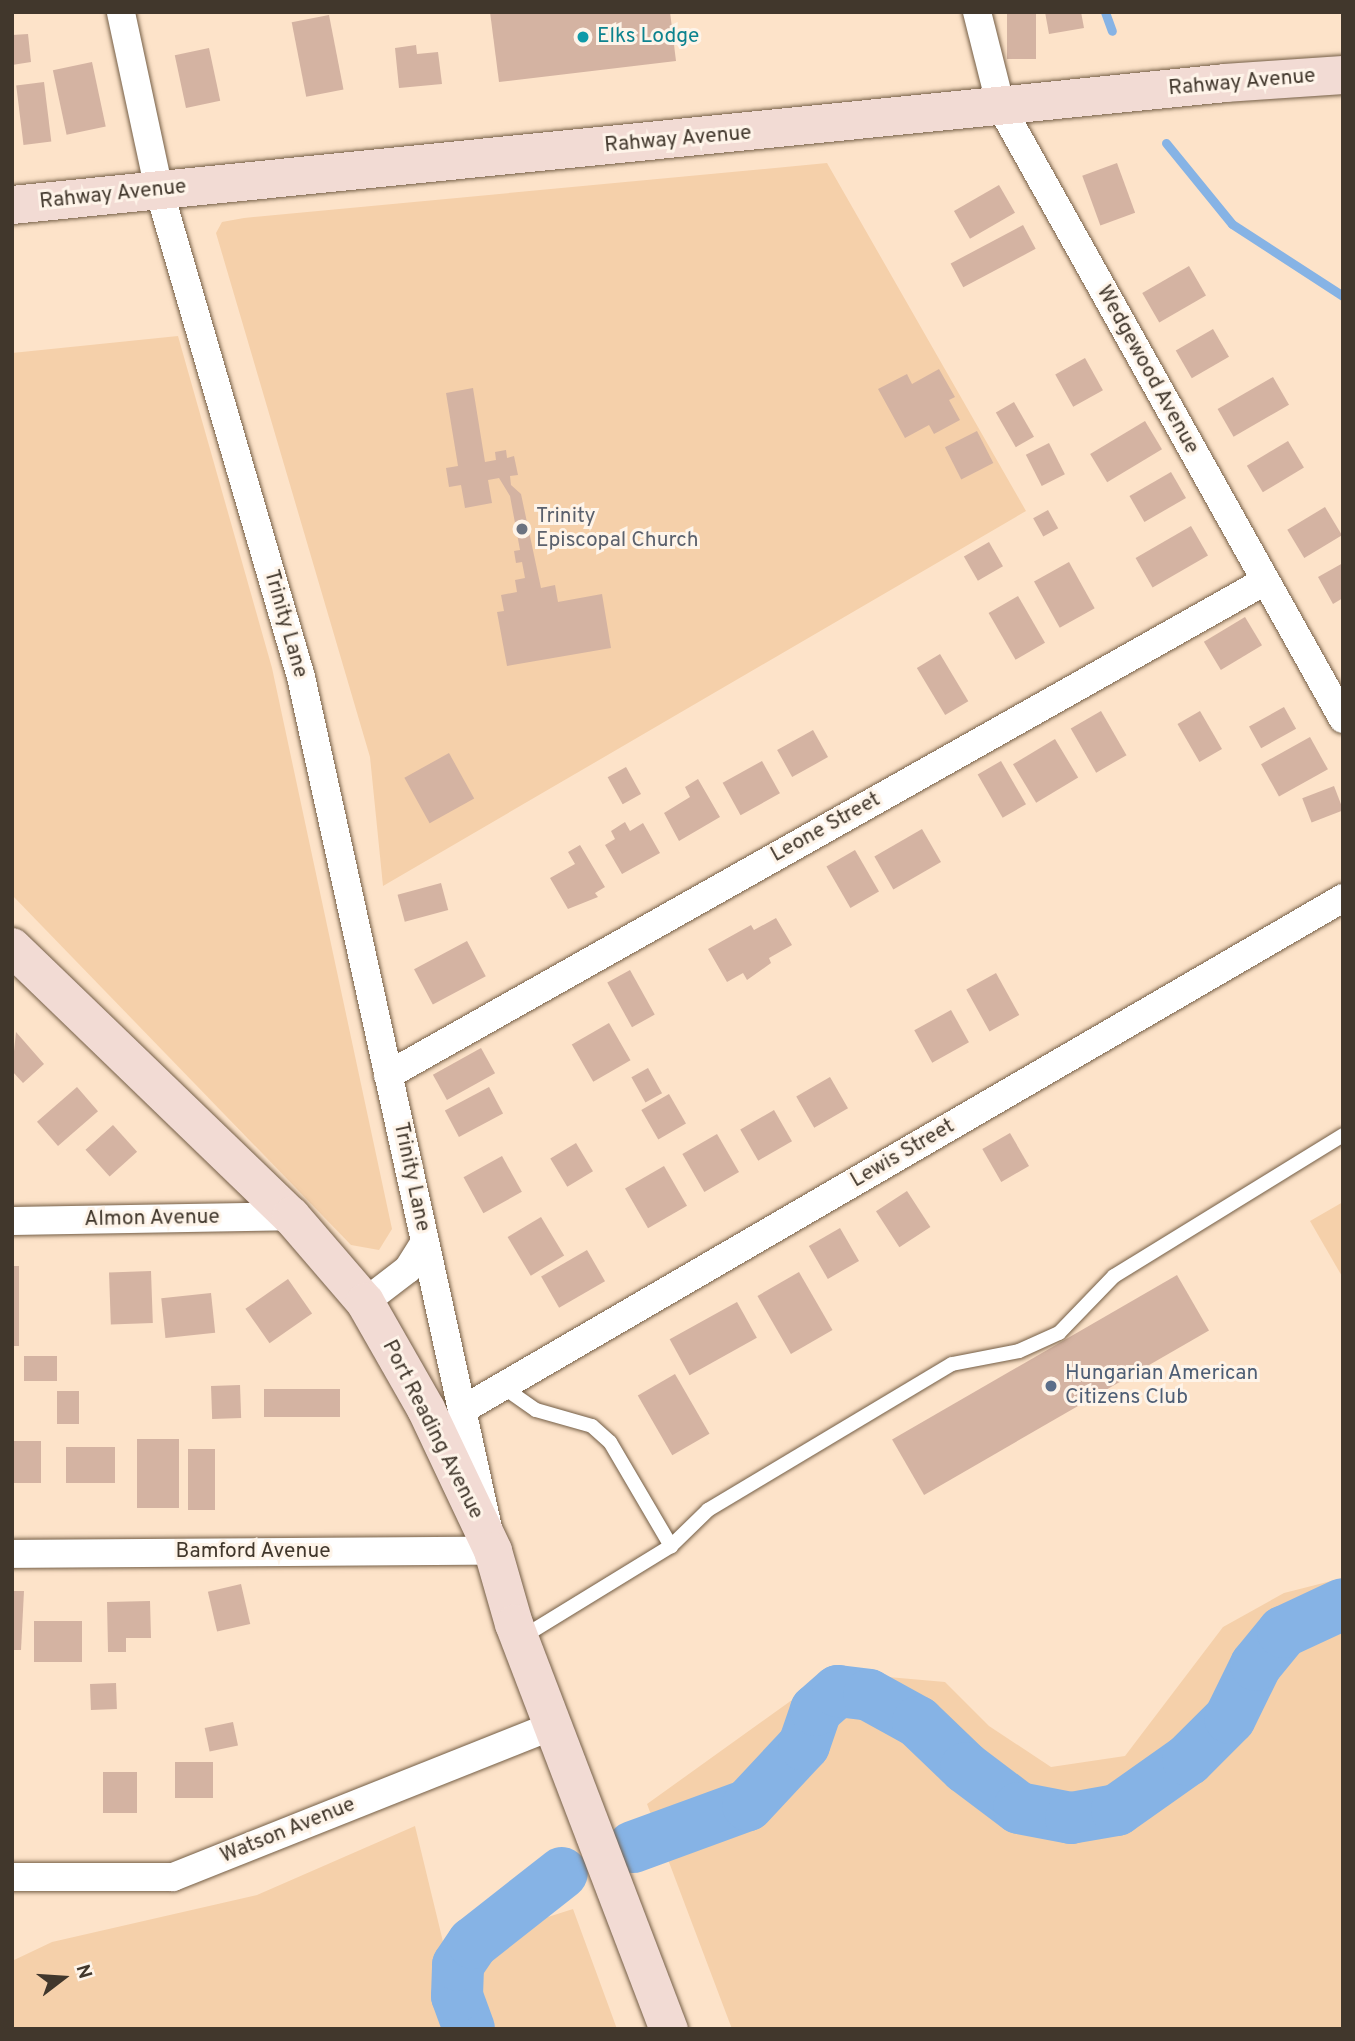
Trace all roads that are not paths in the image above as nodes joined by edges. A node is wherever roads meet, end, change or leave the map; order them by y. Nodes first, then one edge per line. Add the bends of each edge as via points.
1 (121, 12) edge
2 (977, 12) edge
3 (1343, 75) edge
4 (1001, 107) junction
5 (159, 190) junction
6 (12, 205) edge
7 (1265, 581) junction
8 (1343, 719) edge
9 (1343, 898) edge
10 (12, 947) edge
11 (388, 1075) junction
12 (1343, 1135) edge
13 (291, 1216) junction
14 (12, 1221) edge
15 (425, 1242) junction
16 (365, 1302) junction
17 (503, 1387) junction
18 (463, 1410) junction
19 (671, 1546) junction
20 (494, 1551) junction
21 (12, 1554) edge
22 (520, 1638) junction
23 (553, 1726) junction
24 (12, 1877) edge
25 (669, 2029) edge

1 - 5 street, Trinity Lane
2 - 4 street, Wedgewood Avenue
3 - 4 street, Rahway Avenue
4 - 5 street, Rahway Avenue
4 - 7 street, Wedgewood Avenue
5 - 6 street, Rahway Avenue
5 - 11 street, Trinity Lane via 301,677
7 - 8 street, Wedgewood Avenue
7 - 11 street, Leone Street
9 - 17 street, Lewis Street
10 - 13 street, Port Reading Avenue
11 - 15 street, Trinity Lane
12 - 19 lane via 1114,1276 1059,1333 1019,1351 953,1364 708,1510
13 - 14 street, Almon Avenue
13 - 16 street, Port Reading Avenue
15 - 16 street, Trinity Lane via 408,1269
15 - 18 street, Trinity Lane
16 - 20 street, Port Reading Avenue via 426,1409
17 - 18 street, Lewis Street
17 - 19 lane via 536,1410 592,1426 610,1442
18 - 20 street, Trinity Lane
19 - 22 lane
20 - 21 street, Bamford Avenue
20 - 22 street, Port Reading Avenue
22 - 23 street, Port Reading Avenue
23 - 24 street, Watson Avenue via 173,1877
23 - 25 street, Port Reading Avenue

